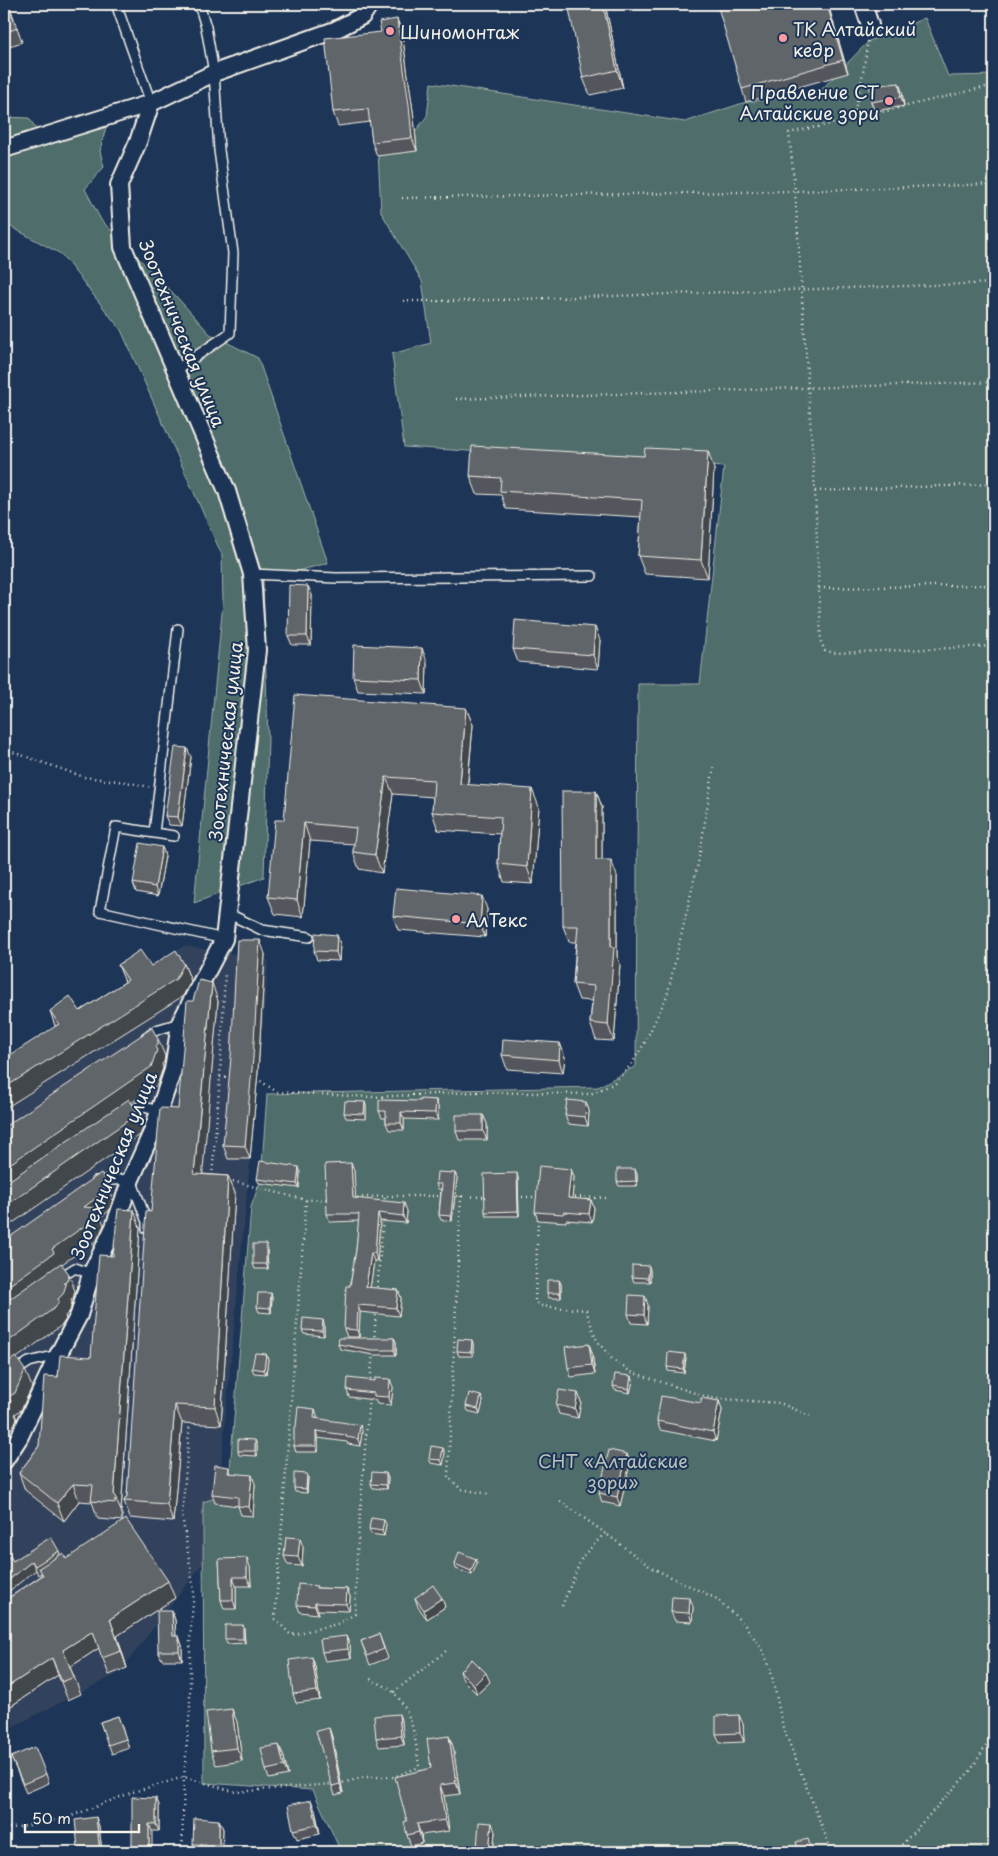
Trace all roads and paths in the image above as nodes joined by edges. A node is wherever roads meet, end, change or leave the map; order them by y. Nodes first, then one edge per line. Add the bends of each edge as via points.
1 (116, 4) edge
2 (199, 4) edge
3 (370, 4) edge
4 (863, 4) edge
5 (870, 25) joint
6 (214, 73) junction
7 (994, 84) edge
8 (151, 102) junction
9 (852, 119) junction
10 (4, 149) edge
11 (994, 184) edge
12 (795, 191) junction
13 (402, 198) dead end
14 (994, 283) edge
15 (801, 290) junction
16 (403, 301) dead end
17 (176, 370) junction
18 (994, 382) edge
19 (808, 388) junction
20 (456, 399) dead end
21 (994, 484) edge
22 (815, 491) junction
23 (252, 574) junction
24 (592, 576) dead end
25 (994, 584) edge
26 (819, 588) junction
27 (178, 629) dead end
28 (994, 646) edge
29 (4, 749) edge
30 (714, 765) dead end
31 (159, 789) junction
32 (154, 833) junction
33 (174, 836) dead end
34 (227, 913) junction
35 (309, 937) dead end
36 (224, 939) junction
37 (224, 968) dead end
38 (180, 1023) junction
39 (140, 1041) edge
40 (220, 1077) junction
41 (239, 1078) edge
42 (249, 1079) edge
43 (160, 1111) junction
44 (116, 1122) edge
45 (212, 1175) junction
46 (220, 1177) edge
47 (131, 1179) junction
48 (228, 1180) edge
49 (211, 1184) edge
50 (86, 1187) edge
51 (385, 1196) junction
52 (460, 1196) junction
53 (490, 1197) edge
54 (510, 1197) edge
55 (540, 1197) edge
56 (569, 1197) edge
57 (346, 1198) edge
58 (608, 1198) dead end
59 (336, 1199) edge
60 (306, 1200) junction
61 (384, 1206) edge
62 (383, 1216) edge
63 (539, 1216) edge
64 (146, 1242) edge
65 (91, 1274) junction
66 (51, 1284) edge
67 (377, 1295) edge
68 (376, 1305) edge
69 (58, 1355) junction
70 (4, 1379) edge
71 (370, 1384) edge
72 (370, 1394) edge
73 (810, 1416) dead end
74 (191, 1418) edge
75 (4, 1462) edge
76 (488, 1494) dead end
77 (560, 1501) dead end
78 (605, 1533) junction
79 (562, 1606) dead end
80 (446, 1651) dead end
81 (367, 1677) dead end
82 (394, 1692) junction
83 (994, 1732) edge
84 (184, 1777) junction
85 (4, 1829) edge
86 (182, 1852) edge
87 (832, 1852) edge
88 (895, 1852) edge

1 - 8 lane
2 - 6 lane
3 - 6 street via 362,16 335,30
4 - 5 street
5 - 9 path
6 - 8 street
6 - 17 lane via 219,150 233,253 230,334
7 - 9 path
8 - 10 street
8 - 17 street, Зоотехническая улица via 119,185 123,247
9 - 12 path via 789,133
11 - 12 path
12 - 13 path
12 - 15 path
14 - 15 path
15 - 16 path
15 - 19 path
17 - 23 street, Зоотехническая улица via 227,492
18 - 19 path
19 - 20 path
19 - 22 path
21 - 22 path
22 - 26 path
23 - 24 lane via 336,578
23 - 34 street, Зоотехническая улица via 257,650
25 - 26 path
26 - 28 path via 825,651
27 - 31 lane
29 - 31 path via 84,777
30 - 42 path via 699,859 666,996 644,1044 631,1065 613,1084 590,1094 475,1092 372,1097 277,1092 259,1080
31 - 32 lane
32 - 33 lane
32 - 36 lane via 116,826 100,911
34 - 35 lane via 262,930
34 - 36 street, Зоотехническая улица
36 - 38 street, Зоотехническая улица
37 - 40 path
38 - 39 lane via 156,1030
38 - 43 street, Зоотехническая улица via 173,1070
40 - 41 path
40 - 45 path
43 - 44 lane via 140,1106
43 - 47 street, Зоотехническая улица
45 - 46 path
45 - 49 path
47 - 50 lane via 94,1181
47 - 64 lane via 147,1222
47 - 65 street, Зоотехническая улица via 114,1227
48 - 60 path
51 - 52 path
51 - 57 path
51 - 61 path
52 - 53 path
52 - 76 path via 448,1477 461,1489
54 - 55 path
56 - 58 path
59 - 60 path
60 - 72 path via 275,1619 291,1636 337,1624 355,1614
62 - 67 path
63 - 73 path via 535,1301 541,1306 586,1310 597,1341 613,1360 631,1372 710,1398 780,1404
65 - 66 lane via 75,1268
65 - 69 street, Зоотехническая улица via 79,1315
68 - 71 path
69 - 70 lane via 29,1362
69 - 75 street, Зоотехническая улица via 19,1438
74 - 84 path via 182,1515 194,1591
77 - 78 path
78 - 79 path via 582,1557
78 - 87 path via 652,1568 717,1600 744,1624 770,1667 783,1727
80 - 82 path
81 - 82 path
82 - 84 path via 415,1736 419,1767 403,1774 365,1777 338,1784 236,1792
83 - 88 path via 971,1770
84 - 85 path via 69,1816
84 - 86 path

